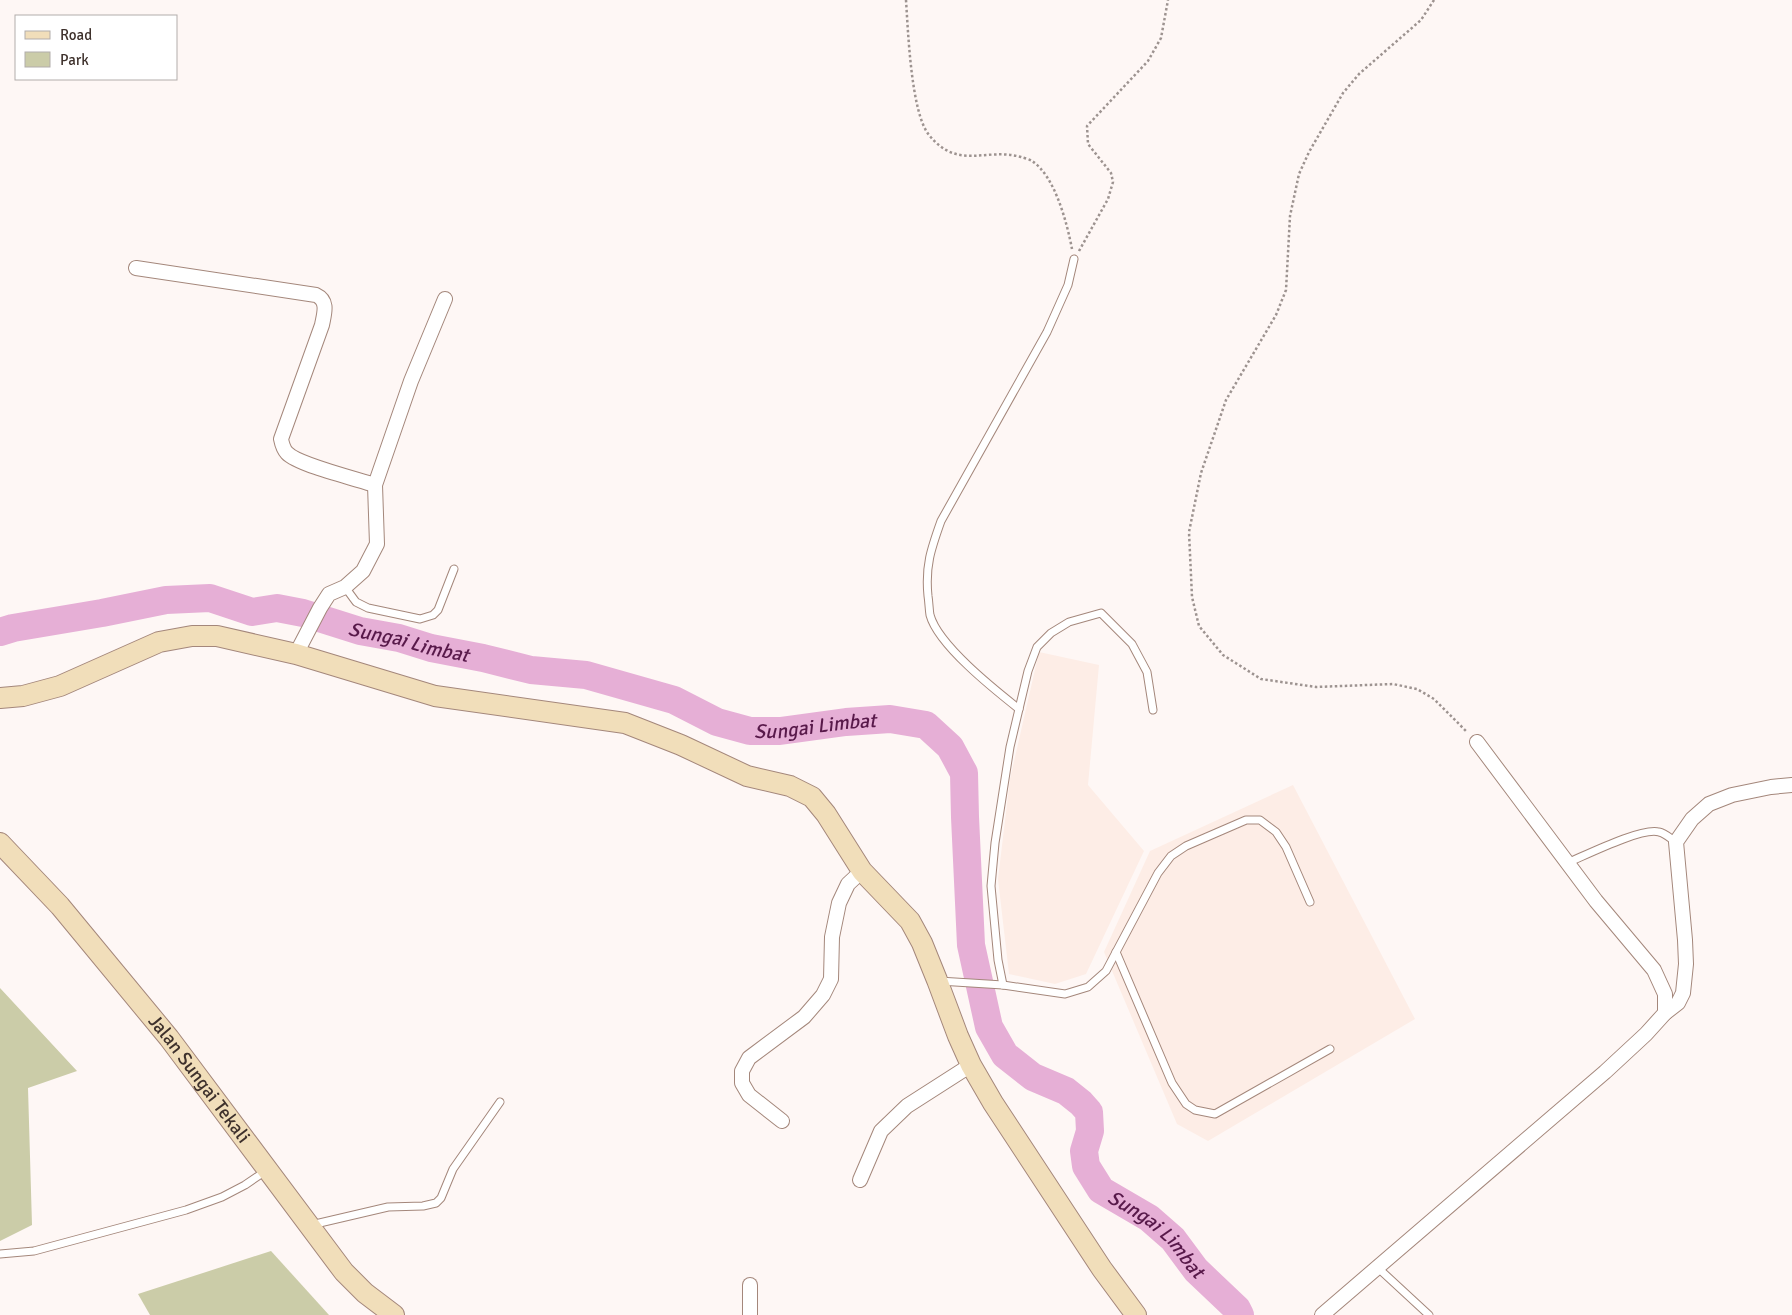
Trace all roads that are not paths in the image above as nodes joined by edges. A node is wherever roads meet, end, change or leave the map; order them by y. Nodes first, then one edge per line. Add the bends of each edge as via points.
1 (1074, 259) road end
2 (136, 268) dead end
3 (445, 299) dead end
4 (375, 485) junction
5 (454, 569) dead end
6 (345, 587) junction
7 (296, 654) junction
8 (0, 698) edge
9 (1019, 710) junction
10 (1152, 710) dead end
11 (1477, 742) road end
12 (1792, 786) edge
13 (1676, 842) junction
14 (0, 843) edge
15 (1567, 863) junction
16 (862, 872) junction
17 (1310, 902) dead end
18 (1116, 952) junction
19 (937, 980) junction
20 (1003, 985) junction
21 (1665, 1014) junction
22 (1330, 1049) dead end
23 (971, 1065) junction
24 (500, 1102) dead end
25 (782, 1121) dead end
26 (267, 1170) junction
27 (860, 1180) dead end
28 (308, 1226) junction
29 (0, 1254) edge
30 (1377, 1267) junction
31 (750, 1285) dead end
32 (394, 1315) edge
33 (750, 1315) edge
34 (1136, 1315) edge
35 (1322, 1315) edge
36 (1429, 1315) edge

1 - 9 lane via 1068,285 1047,332 941,521 930,551 926,578 930,616 941,637
2 - 4 street via 320,297 326,308 322,325 281,439 283,447 287,454 299,461
3 - 4 street via 411,381
4 - 6 street via 377,544 364,571
5 - 6 lane via 438,610 428,618 368,608 356,602
6 - 7 street via 329,594
7 - 8 street via 218,636 192,636 159,642 60,686 23,696
7 - 16 street via 435,696 625,723 748,776 790,786 812,796
9 - 10 lane via 1028,671 1038,647 1051,633 1069,622 1101,613 1132,644 1147,672
9 - 20 lane via 994,843 991,886
11 - 15 street
12 - 13 street via 1732,795 1709,804 1692,819
13 - 15 lane via 1660,832 1648,831
13 - 21 street via 1686,964 1683,993 1678,1003
14 - 26 street, Jalan Sungai Tekali via 60,906 169,1038
15 - 21 street via 1654,970 1664,994
16 - 19 street via 910,921
16 - 25 street via 848,884 839,903 832,937 831,979 824,995 804,1017 749,1058 742,1071 742,1083 749,1095
17 - 18 lane via 1276,832 1260,820 1246,820 1186,846 1171,856 1158,872
18 - 20 lane via 1106,971 1088,987 1065,994
18 - 22 lane via 1172,1083 1186,1104 1195,1110 1215,1114
19 - 20 lane
19 - 23 street
21 - 30 street via 1605,1072
23 - 27 street via 907,1106 882,1131
23 - 34 street via 1032,1165
24 - 28 lane via 453,1169 436,1203 388,1206
26 - 28 street, Jalan Sungai Tekali
26 - 29 lane via 222,1197 186,1210 34,1251
28 - 32 street, Jalan Sungai Tekali via 365,1294
30 - 35 street
30 - 36 lane
31 - 33 street

